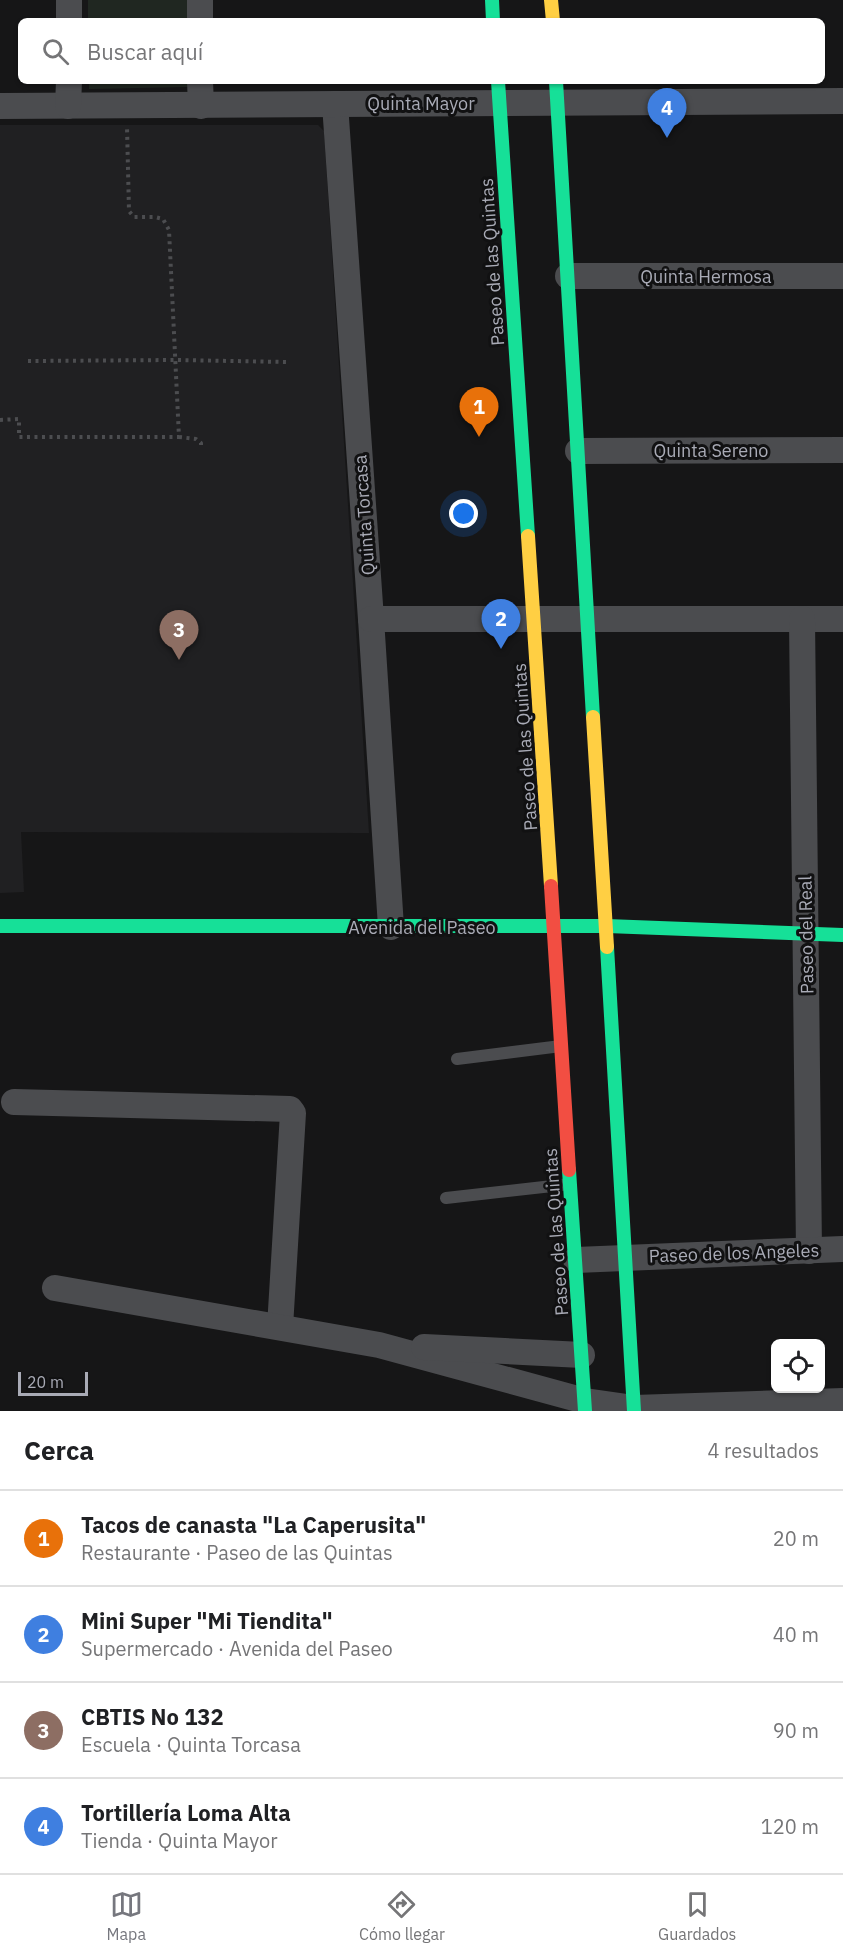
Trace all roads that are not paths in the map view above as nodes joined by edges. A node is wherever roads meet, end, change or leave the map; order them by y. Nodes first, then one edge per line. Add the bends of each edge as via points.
1 (69, 0) edge
2 (200, 0) edge
3 (492, 0) edge
4 (551, 0) edge
5 (69, 18) edge
6 (200, 18) edge
7 (494, 18) edge
8 (553, 18) edge
9 (498, 92) edge
10 (557, 92) edge
11 (68, 93) edge
12 (200, 93) edge
13 (843, 101) edge
14 (335, 104) junction
15 (0, 106) edge
16 (568, 276) junction
17 (843, 276) edge
18 (843, 450) edge
19 (578, 451) junction
20 (372, 619) junction
21 (534, 619) junction
22 (588, 619) junction
23 (802, 619) junction
24 (843, 619) edge
25 (0, 926) edge
26 (607, 926) junction
27 (391, 927) junction
28 (555, 927) junction
29 (806, 934) junction
30 (843, 935) edge
31 (562, 1046) junction
32 (457, 1059) dead end
33 (14, 1102) dead end
34 (571, 1184) junction
35 (446, 1198) dead end
36 (843, 1250) edge
37 (809, 1251) junction
38 (624, 1257) junction
39 (576, 1260) junction
40 (55, 1288) dead end
41 (280, 1327) junction
42 (379, 1345) junction
43 (582, 1355) junction
44 (843, 1401) edge
45 (585, 1406) edge
46 (634, 1409) edge

1 - 5 street
2 - 6 street
3 - 7 main road
4 - 8 main road
9 - 10 street, Quinta Mayor
9 - 14 street, Quinta Mayor
9 - 21 main road, Paseo de las Quintas
10 - 13 street, Quinta Mayor
10 - 16 main road
11 - 12 street, Quinta Mayor via 126,105
11 - 15 street, Quinta Mayor
12 - 14 street, Quinta Mayor
14 - 20 street, Quinta Torcasa
16 - 17 street, Quinta Hermosa
16 - 19 main road
18 - 19 street, Quinta Sereno
19 - 22 main road
20 - 21 street
20 - 27 street, Quinta Torcasa
21 - 22 street
21 - 28 main road, Paseo de las Quintas
22 - 23 street
22 - 26 main road
23 - 24 street
23 - 29 street, Paseo del Real
25 - 27 main road, Avenida del Paseo
26 - 28 main road, Avenida del Paseo
26 - 29 main road, Avenida del Paseo
26 - 38 main road
27 - 28 main road, Avenida del Paseo
28 - 31 main road, Paseo de las Quintas
29 - 30 main road, Avenida del Paseo
29 - 37 street, Paseo del Real
31 - 32 lane
31 - 34 main road, Paseo de las Quintas
33 - 41 street via 290,1109 293,1113
34 - 35 lane
34 - 39 main road, Paseo de las Quintas
36 - 37 street, Paseo de los Angeles
37 - 38 street, Paseo de los Angeles
38 - 39 street, Paseo de los Angeles
38 - 46 main road
39 - 43 main road, Paseo de las Quintas
40 - 41 street
41 - 42 street
42 - 43 street
42 - 45 street
43 - 45 main road, Paseo de las Quintas
44 - 46 street
45 - 46 street

